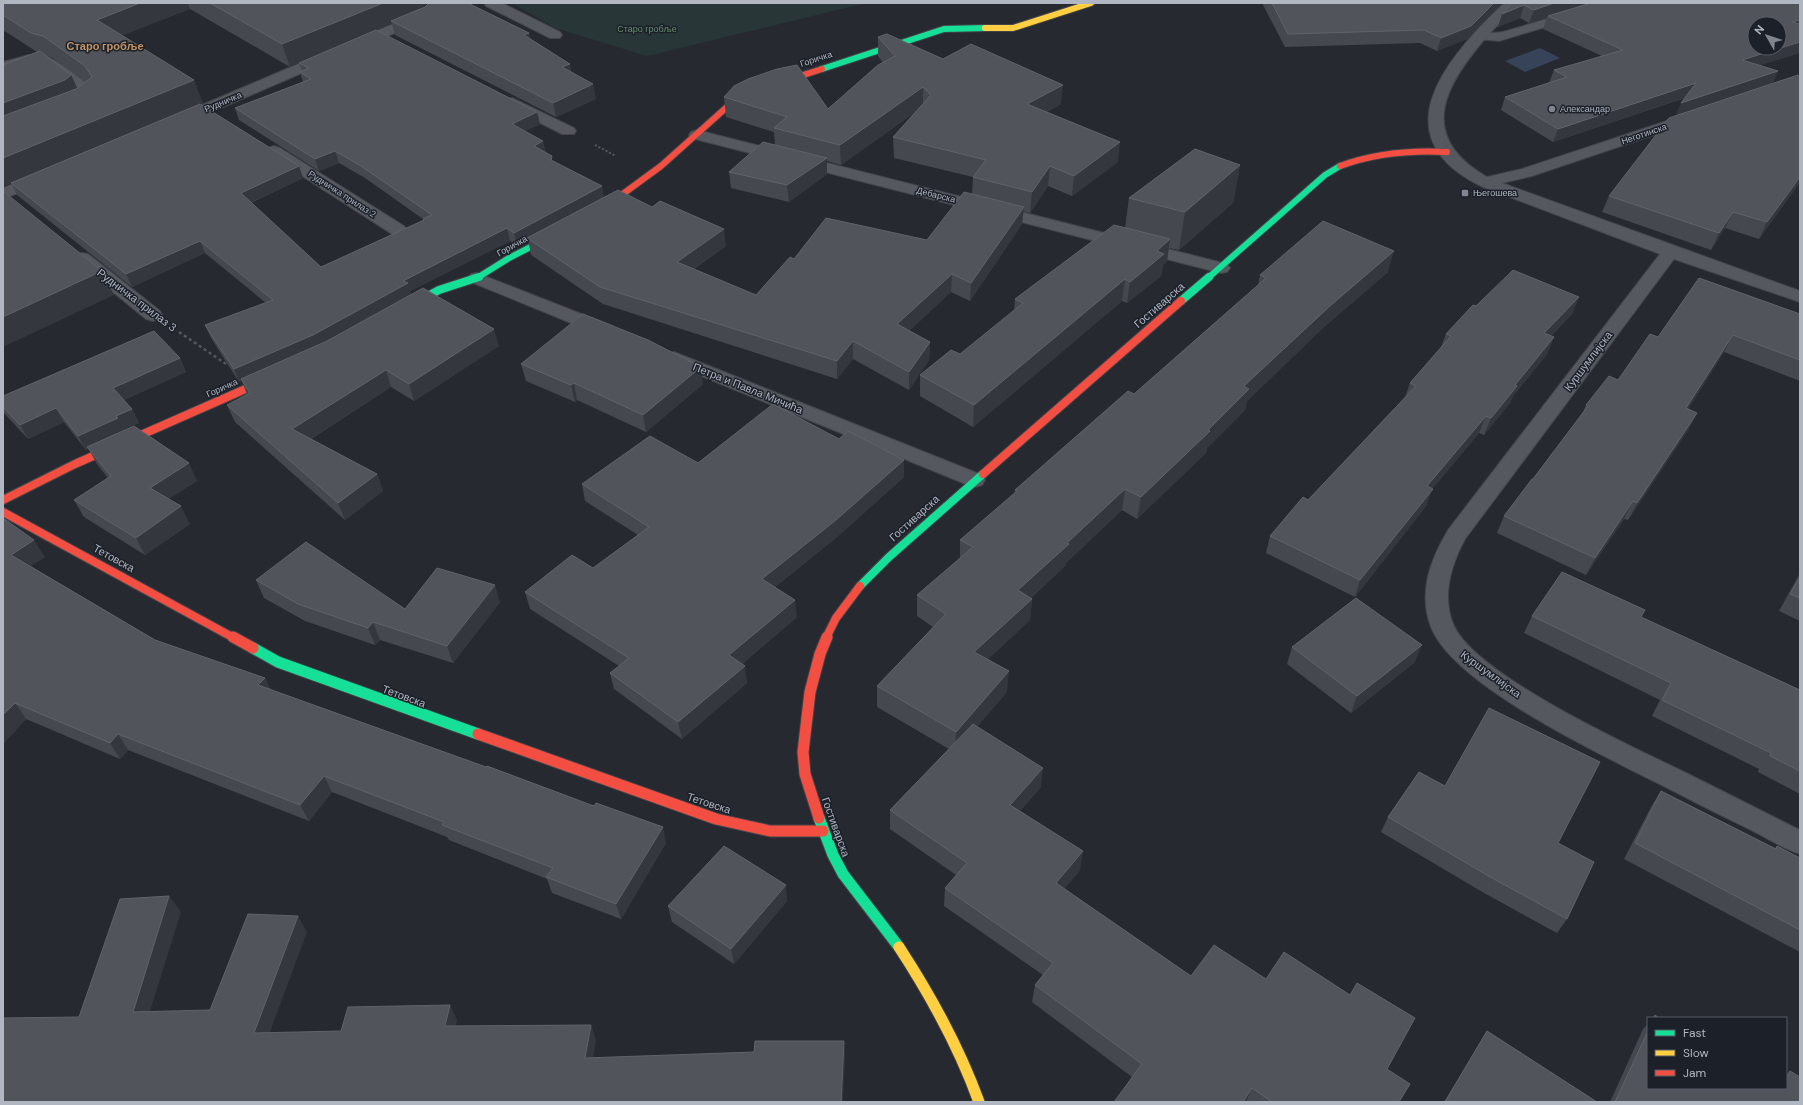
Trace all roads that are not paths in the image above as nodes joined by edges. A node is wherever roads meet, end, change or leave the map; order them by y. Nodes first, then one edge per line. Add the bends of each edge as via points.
1 (439, 3) edge
2 (491, 3) edge
3 (1091, 3) edge
4 (1512, 3) edge
5 (1609, 3) edge
6 (380, 35) junction
7 (555, 35) dead end
8 (1482, 36) junction
9 (393, 42) edge
10 (3, 67) edge
11 (498, 96) edge
12 (74, 110) edge
13 (1702, 114) edge
14 (164, 127) edge
15 (568, 131) dead end
16 (697, 135) junction
17 (260, 142) edge
18 (1448, 152) junction
19 (54, 173) edge
20 (1485, 182) junction
21 (7, 198) edge
22 (594, 213) edge
23 (398, 230) edge
24 (562, 231) edge
25 (69, 248) edge
26 (1670, 252) junction
27 (1221, 268) junction
28 (477, 278) junction
29 (1800, 297) edge
30 (396, 313) edge
31 (153, 315) road end
32 (623, 337) edge
33 (659, 352) edge
34 (281, 373) edge
35 (975, 480) junction
36 (3, 500) edge
37 (3, 512) edge
38 (823, 831) junction
39 (1800, 843) edge
40 (979, 1102) edge

1 - 6 street, Рудничка via 430,12
2 - 7 street
3 - 16 street, Горичка via 1013,28 944,29 751,91 730,102
4 - 8 street
5 - 8 street via 1519,32
6 - 9 street
6 - 14 street, Рудничка via 214,113
8 - 18 street via 1454,66 1442,88 1434,116 1437,134
10 - 12 street via 29,59 47,62 92,97 88,103
11 - 15 street
13 - 20 street, Неготинска via 1526,173
16 - 22 street, Горичка via 629,192
16 - 27 street, Дебарска
17 - 23 street, Рудничка прилаз 2
18 - 20 street via 1458,163
18 - 27 street, Гостиварска via 1398,151 1375,154 1336,168 1305,191
19 - 21 street
20 - 26 street
24 - 28 street, Горичка via 509,258
25 - 31 street, Рудничка прилаз 3
26 - 29 street
26 - 39 street, Куршумлијска via 1464,523 1447,550 1438,575 1436,600 1444,629 1456,649 1492,677 1546,712 1593,738
27 - 35 street, Гостиварска
28 - 30 street, Горичка via 439,290
28 - 32 street
33 - 35 street, Петра и Павла Мичића
34 - 36 street, Горичка via 75,464
35 - 38 street, Гостиварска via 864,580 833,622 810,685 804,728 803,760
37 - 38 street, Тетовска via 278,662 716,819 770,831
38 - 40 street, Гостиварска via 837,865 859,898 890,934 944,1021 970,1074

